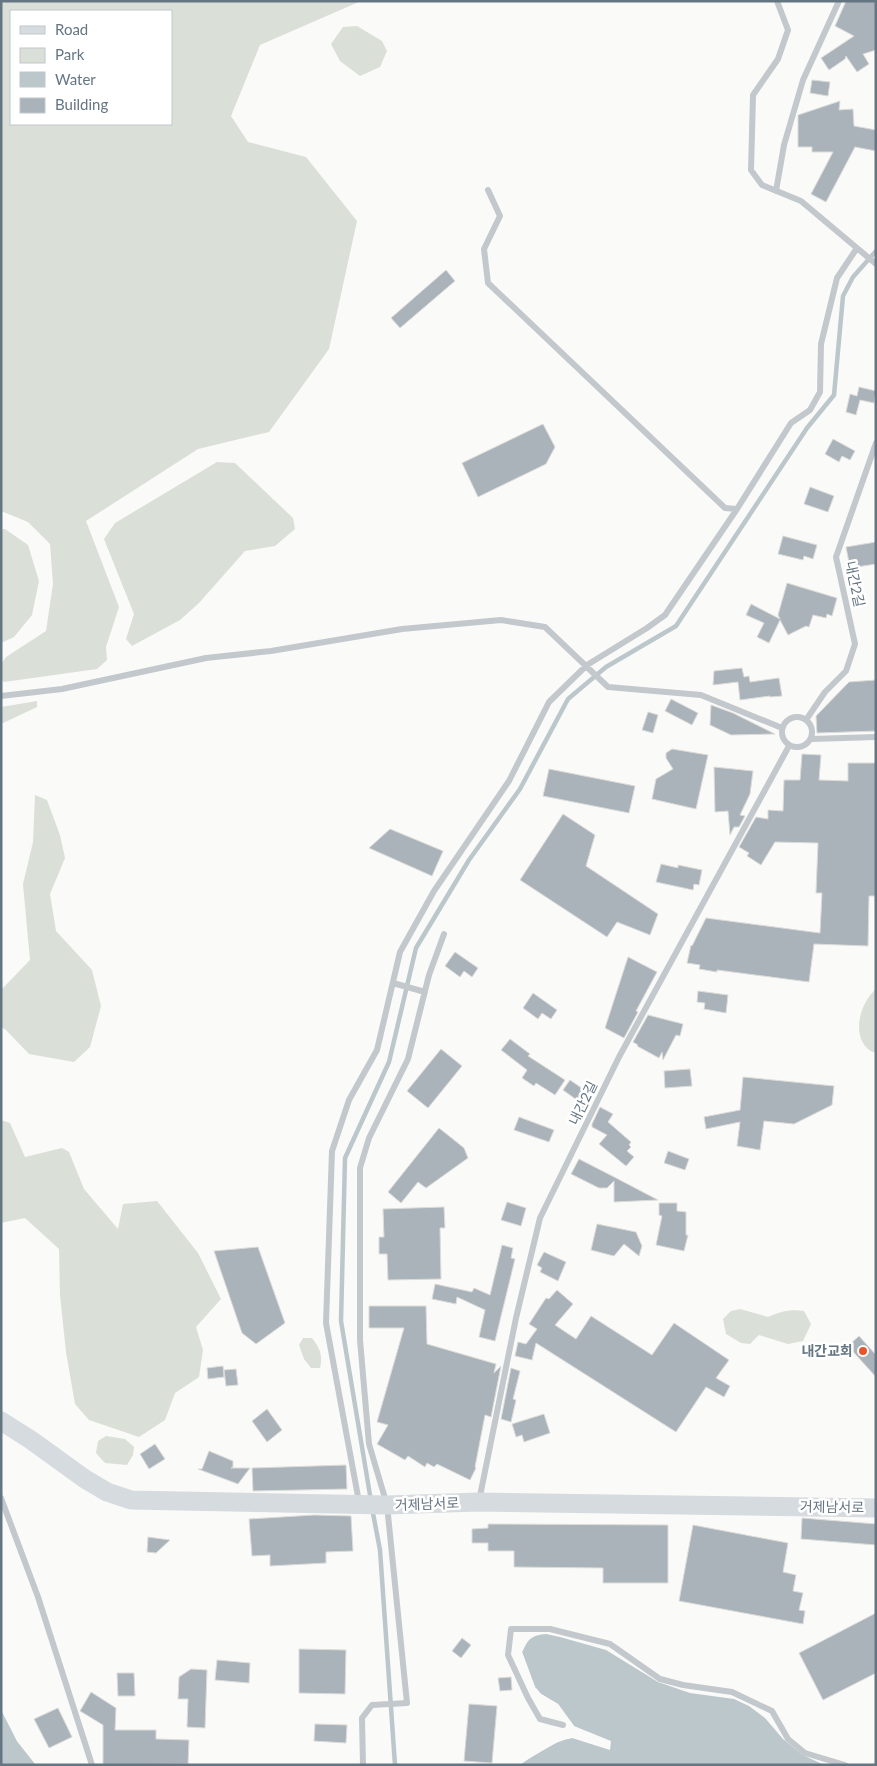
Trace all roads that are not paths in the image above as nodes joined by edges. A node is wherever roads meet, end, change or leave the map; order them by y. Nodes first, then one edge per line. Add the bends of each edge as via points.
1 (777, 1) edge
2 (839, 1) edge
3 (488, 190) dead end
4 (776, 191) junction
5 (857, 248) junction
6 (876, 264) edge
7 (876, 443) edge
8 (737, 508) junction
9 (587, 665) junction
10 (1, 696) edge
11 (806, 720) junction
12 (782, 728) junction
13 (876, 737) edge
14 (811, 739) junction
15 (789, 746) junction
16 (444, 934) dead end
17 (393, 983) junction
18 (425, 992) junction
19 (1, 1421) edge
20 (1, 1498) edge
21 (479, 1502) junction
22 (360, 1504) junction
23 (387, 1505) junction
24 (876, 1508) edge
25 (563, 1725) dead end
26 (92, 1765) edge
27 (363, 1765) edge
28 (845, 1765) edge

1 - 4 lane via 788,30 778,59 753,95 752,170 762,185
2 - 4 lane via 803,80 784,145
3 - 8 lane via 500,216 484,249 488,283 725,508
4 - 5 lane via 801,200
5 - 6 lane
5 - 8 lane via 837,278 821,344 820,392 810,410 791,423
7 - 11 lane, 내간2길 via 836,557 855,644 846,671 825,692
8 - 9 lane via 665,615
9 - 10 lane via 545,627 501,620 402,629 271,651 206,658 62,689
9 - 12 lane via 608,687 701,695
9 - 17 lane via 549,702 509,781 434,891 400,952
11 - 12 lane via 790,718
11 - 14 lane via 812,729
12 - 15 lane via 783,738
13 - 14 lane
14 - 15 lane via 801,746
15 - 21 lane, 내간2길 via 619,1058 540,1218
16 - 18 lane
17 - 18 lane
17 - 22 lane via 377,1050 349,1100 332,1150 326,1323
18 - 23 lane via 408,1059 369,1138 360,1168 360,1340 369,1444
19 - 22 main road, 거제남서로 via 85,1479 107,1492 131,1500
20 - 26 lane via 38,1596
21 - 23 main road, 거제남서로
21 - 24 main road, 거제남서로
22 - 23 main road, 거제남서로
23 - 27 lane via 407,1703 372,1705 362,1718
25 - 28 lane via 540,1719 528,1698 508,1654 510,1629 550,1629 610,1644 660,1679 732,1692 772,1711 788,1739 805,1753

